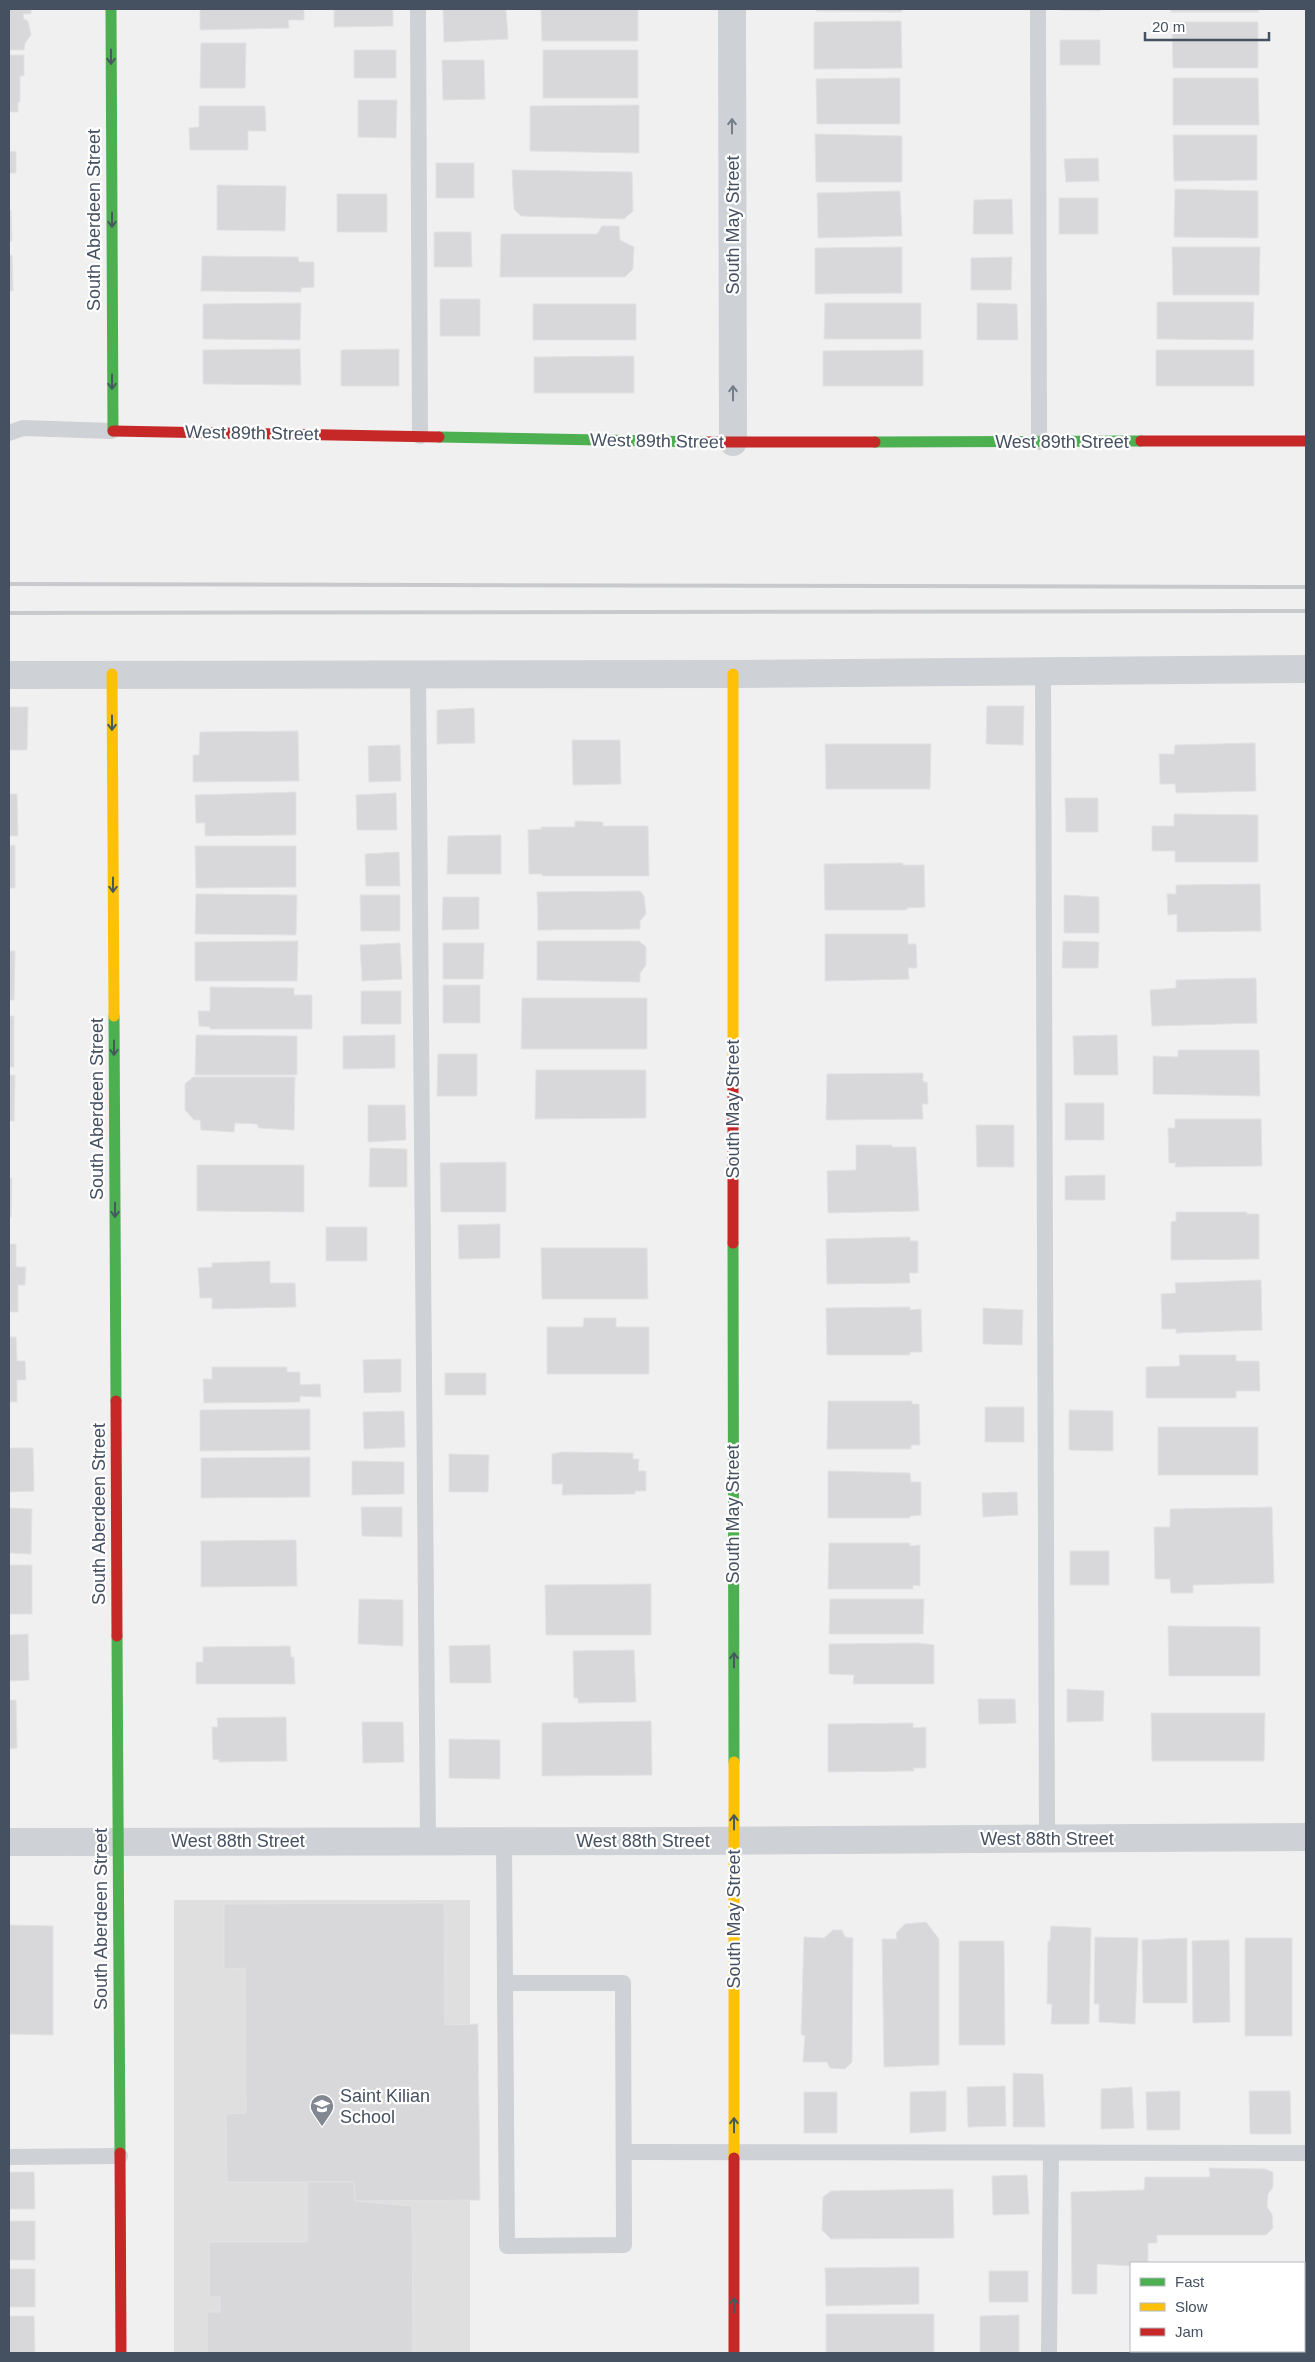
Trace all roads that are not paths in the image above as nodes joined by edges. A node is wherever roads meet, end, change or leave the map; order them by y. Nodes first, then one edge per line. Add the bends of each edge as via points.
1 (111, 9) edge
2 (418, 9) edge
3 (732, 9) edge
4 (1038, 9) edge
5 (112, 431) junction
6 (9, 433) edge
7 (420, 436) junction
8 (1306, 441) edge
9 (733, 442) junction
10 (1038, 442) junction
11 (1306, 670) edge
12 (1043, 672) junction
13 (112, 674) junction
14 (418, 674) junction
15 (733, 674) junction
16 (9, 675) edge
17 (1306, 1837) edge
18 (1047, 1839) junction
19 (734, 1841) junction
20 (9, 1842) edge
21 (118, 1842) junction
22 (428, 1842) junction
23 (504, 1842) junction
24 (505, 1983) junction
25 (624, 2152) junction
26 (1306, 2152) edge
27 (734, 2153) junction
28 (1051, 2153) junction
29 (120, 2156) junction
30 (9, 2157) edge
31 (121, 2353) edge
32 (734, 2353) edge
33 (1049, 2353) edge

1 -> 5 street, South Aberdeen Street
2 - 7 lane
9 -> 3 street, South May Street
4 - 10 lane
5 - 6 lane, West 89th Street via 23,428
5 - 7 street, West 89th Street
7 - 9 street, West 89th Street
8 - 10 street, West 89th Street
9 - 10 street, West 89th Street
11 - 12 street
12 - 15 street
12 - 18 lane
13 - 14 street
13 - 16 street
13 -> 21 street, South Aberdeen Street
14 - 15 street
14 - 22 lane
19 -> 15 street, South May Street
17 - 18 street, West 88th Street
18 - 19 street, West 88th Street
19 - 23 street, West 88th Street
27 -> 19 street, South May Street
20 - 21 street, West 88th Street
21 - 22 street, West 88th Street
21 - 29 street, South Aberdeen Street
22 - 23 street, West 88th Street
23 - 24 lane
24 - 25 lane via 623,1982
24 - 25 lane via 507,2246 624,2245
25 - 27 lane
26 - 28 lane
27 - 28 lane
32 -> 27 street, South May Street
28 - 33 lane
29 - 30 lane
29 - 31 street, South Aberdeen Street

